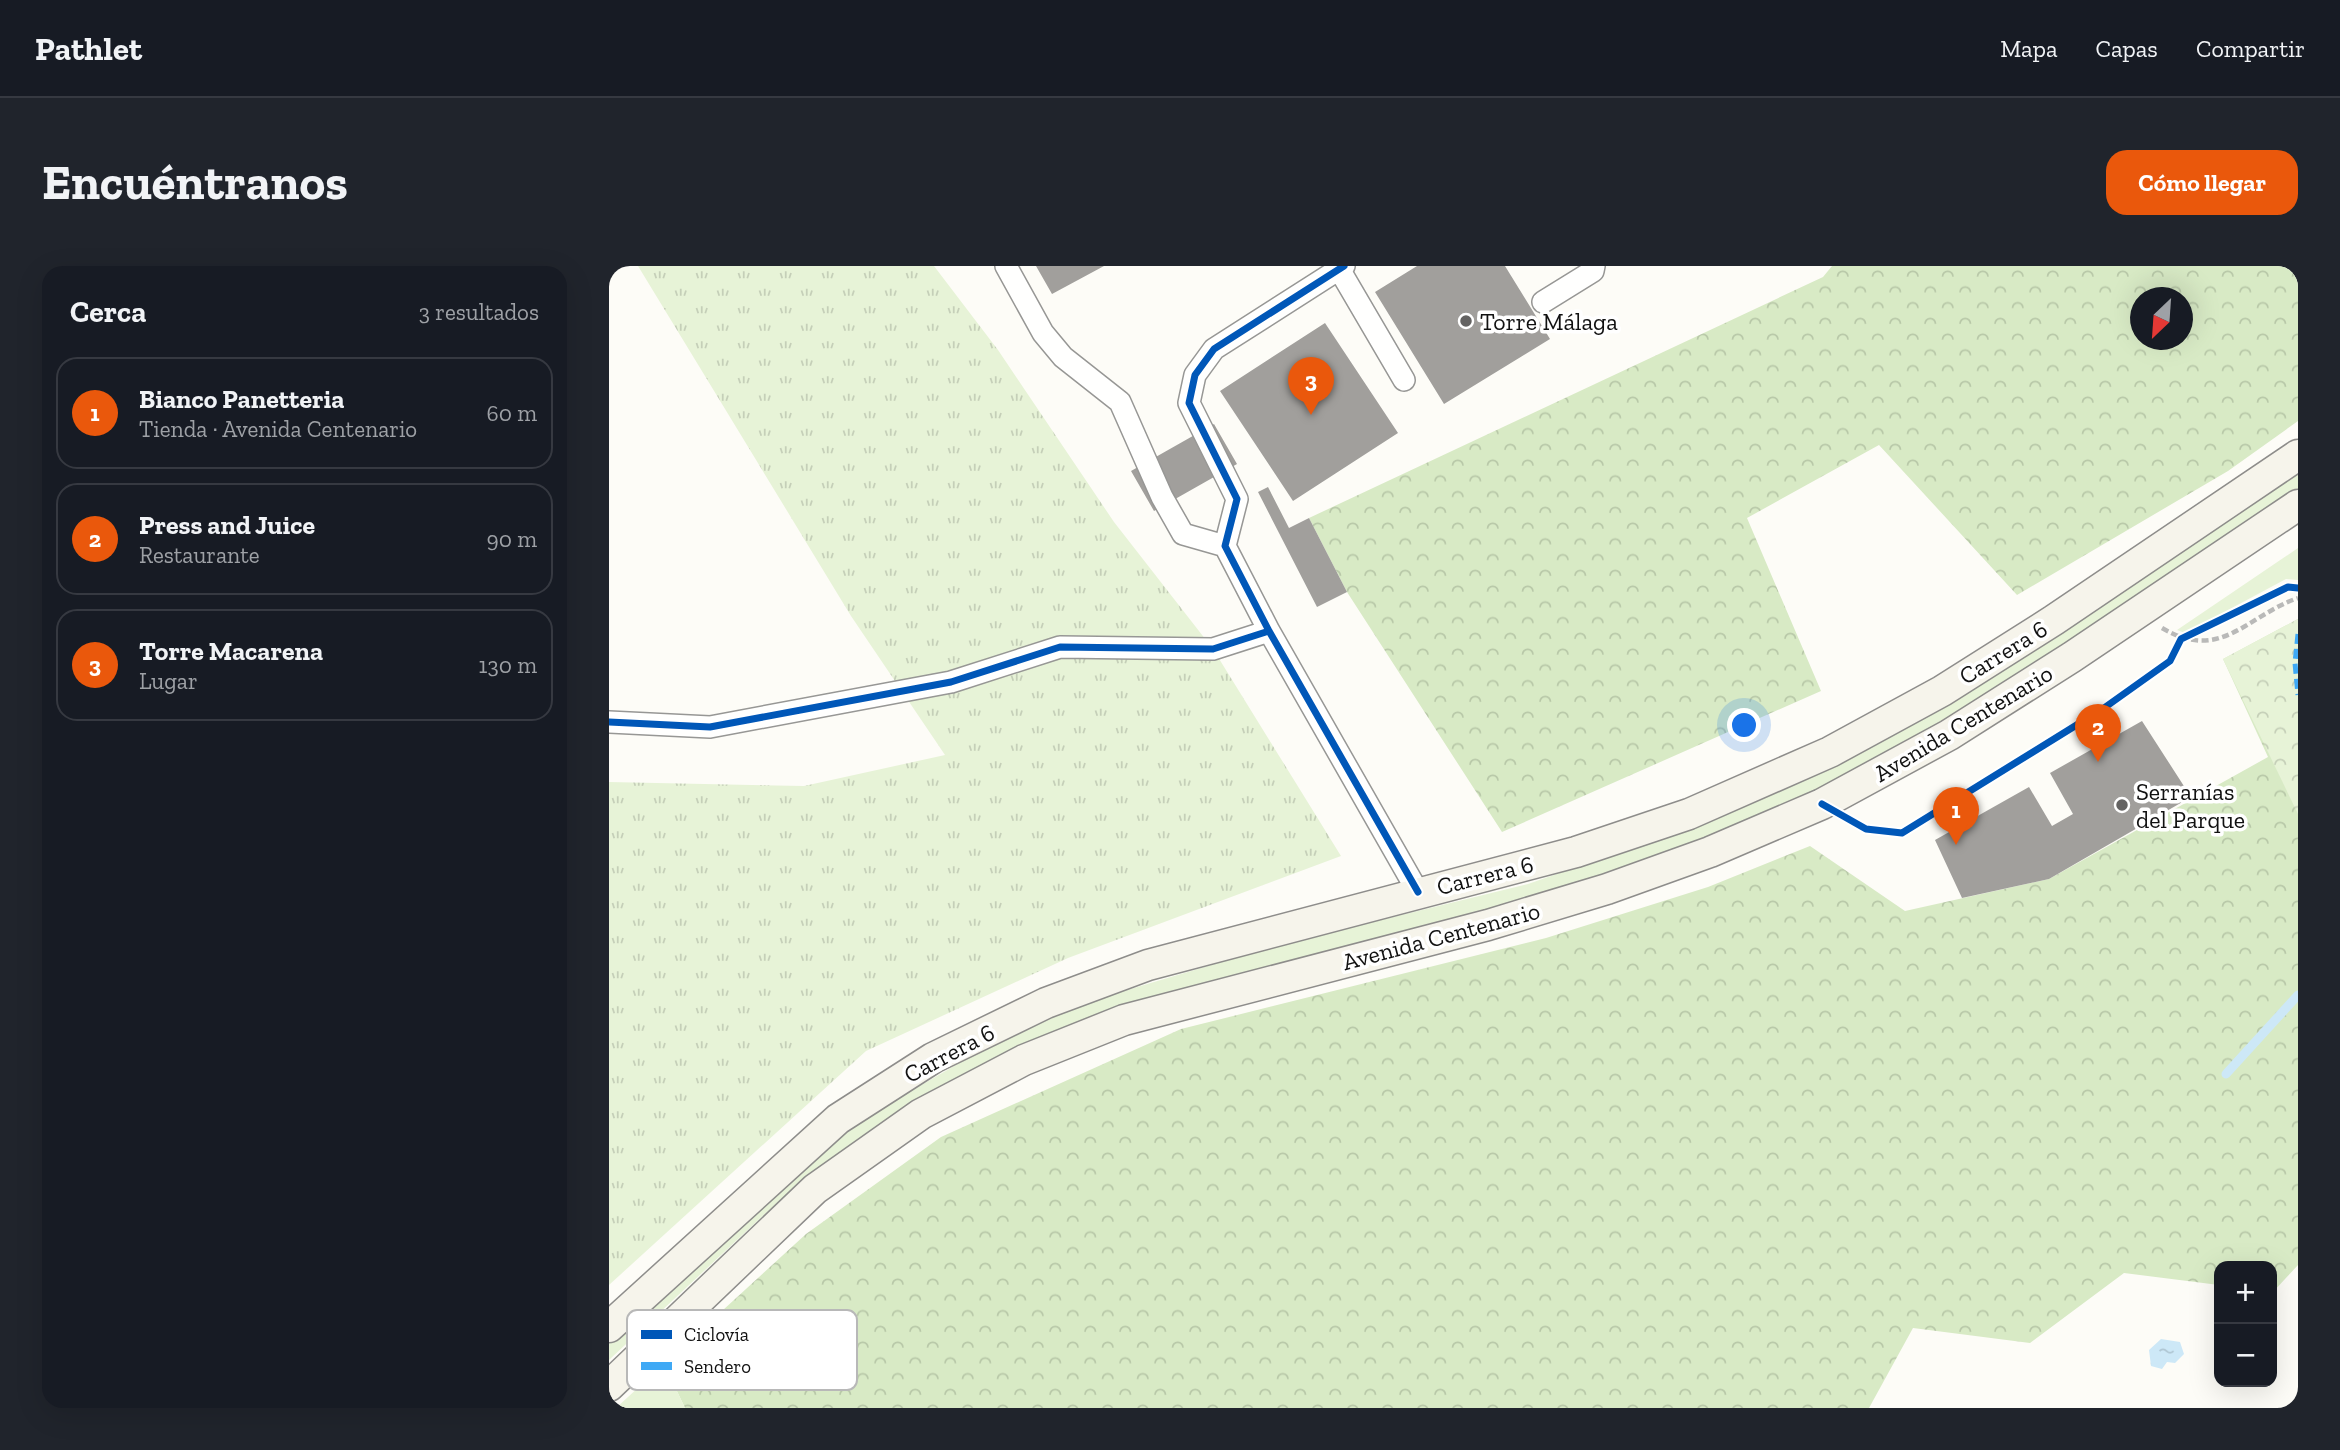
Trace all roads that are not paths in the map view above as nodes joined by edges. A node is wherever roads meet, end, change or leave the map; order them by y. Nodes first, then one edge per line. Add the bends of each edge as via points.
1 (1006, 266) edge
2 (1594, 266) edge
3 (1341, 267) edge
4 (1543, 302) dead end
5 (1404, 380) dead end
6 (2298, 455) edge
7 (2298, 505) edge
8 (1225, 546) junction
9 (1269, 631) junction
10 (609, 722) edge
11 (1418, 892) junction
12 (628, 1310) edge
13 (688, 1310) edge
14 (627, 1311) edge
15 (609, 1327) edge
16 (627, 1369) edge
17 (609, 1386) edge

1 - 8 street via 1043,333 1063,357 1120,402 1183,534
2 - 4 street via 1593,271
3 - 5 street
3 - 8 street via 1214,349 1195,375 1189,403 1237,499
6 - 11 main road, Carrera 6 via 2054,620 1942,691 1830,752 1664,823 1576,852
7 - 13 main road, Avenida Centenario via 1949,734 1840,796 1710,852 1607,889 1488,925 1124,1020 1024,1060 921,1114 815,1189
8 - 9 street
9 - 10 street via 1213,649 1060,647 951,682 710,727
9 - 11 street
11 - 12 main road, Carrera 6 via 1147,965 1046,1003 933,1058 838,1119
14 - 15 main road, Carrera 6
16 - 17 main road, Avenida Centenario

